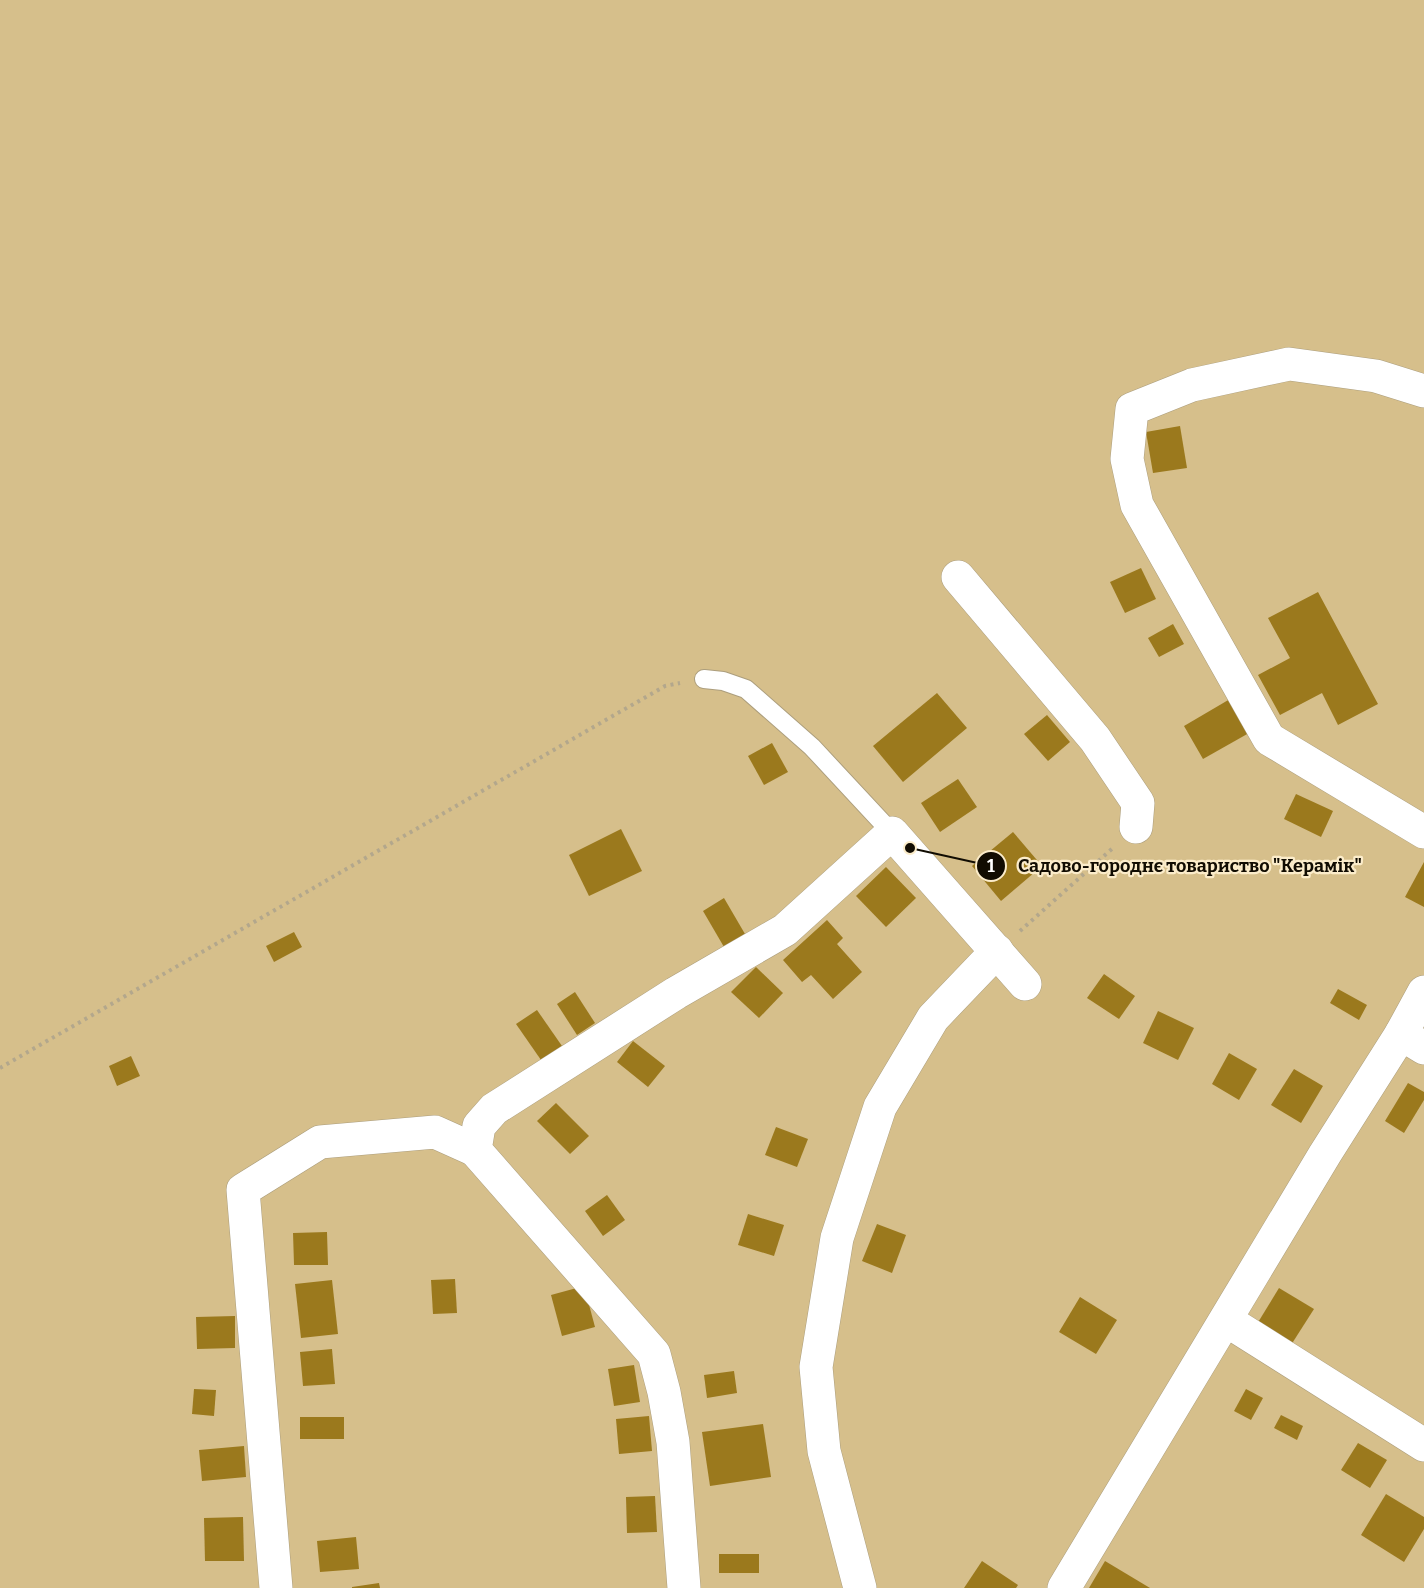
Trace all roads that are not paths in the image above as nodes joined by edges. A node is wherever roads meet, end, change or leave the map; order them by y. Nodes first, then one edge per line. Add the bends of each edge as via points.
1 (1424, 391) edge
2 (958, 577) dead end
3 (705, 679) road end
4 (1136, 827) road end
5 (1424, 832) edge
6 (892, 833) junction
7 (997, 951) junction
8 (1025, 984) dead end
9 (1424, 992) edge
10 (1412, 1041) edge
11 (475, 1150) junction
12 (1226, 1320) junction
13 (1424, 1445) edge
14 (276, 1588) edge
15 (684, 1588) edge
16 (860, 1588) edge
17 (1064, 1588) edge

1 - 5 street via 1376,376 1289,363 1192,385 1132,409 1126,459 1137,505 1269,739
2 - 4 street via 1095,739 1138,803
3 - 6 lane via 746,689 812,747
6 - 7 street
6 - 11 street via 785,930 676,993 494,1108 479,1126
7 - 8 street
7 - 16 street via 933,1018 879,1107 837,1238 816,1367 824,1451
9 - 10 street
10 - 12 street via 1320,1164
11 - 14 street via 435,1132 320,1142 243,1190
11 - 15 street via 654,1354 673,1442
12 - 13 street
12 - 17 street

